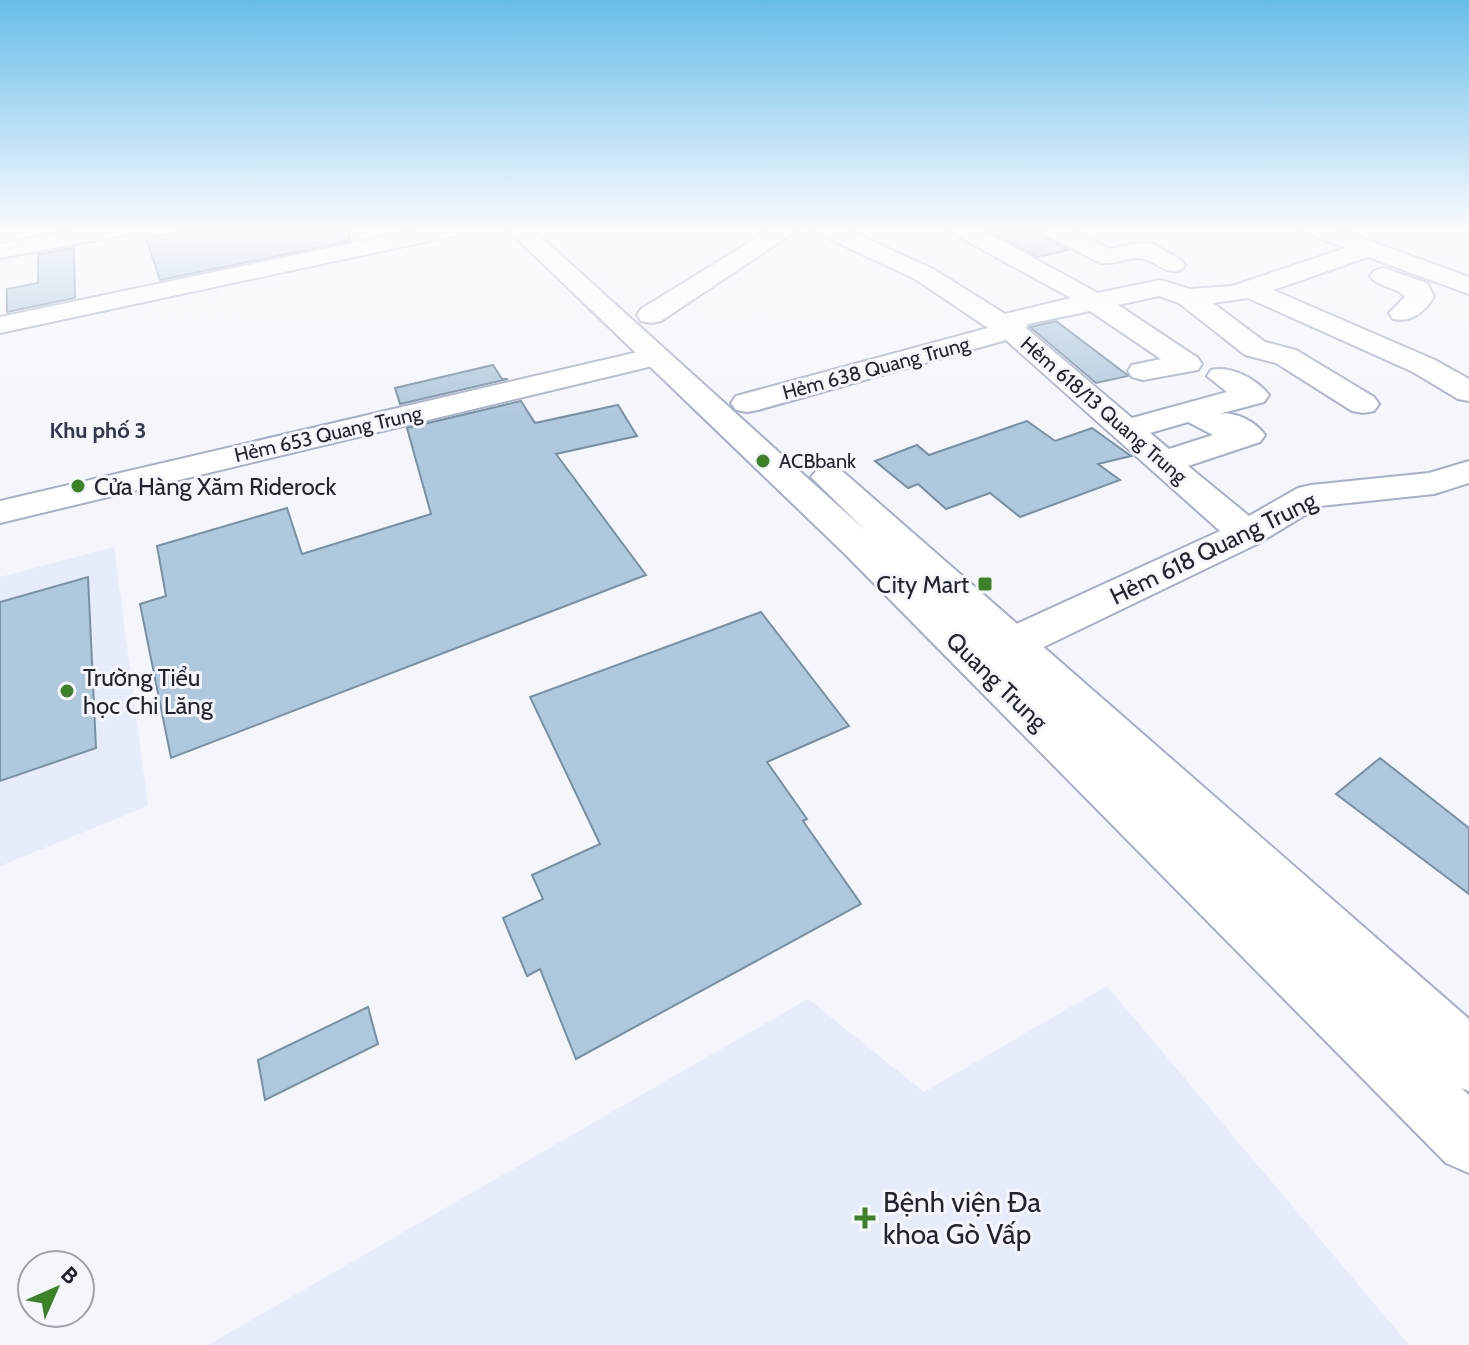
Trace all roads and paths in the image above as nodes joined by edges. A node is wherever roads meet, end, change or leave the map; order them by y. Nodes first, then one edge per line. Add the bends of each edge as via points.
1 (156, 292) edge
2 (604, 292) edge
3 (690, 292) edge
4 (952, 292) edge
5 (1077, 292) edge
6 (1140, 292) edge
7 (1172, 292) edge
8 (1237, 292) edge
9 (1255, 292) edge
10 (1414, 292) edge
11 (1188, 297) junction
12 (1095, 300) junction
13 (1403, 313) dead end
14 (645, 322) junction
15 (0, 325) edge
16 (1011, 330) junction
17 (1143, 371) dead end
18 (1222, 376) dead end
19 (1469, 392) edge
20 (747, 403) junction
21 (1363, 404) dead end
22 (1193, 411) junction
23 (1126, 429) junction
24 (783, 454) junction
25 (1165, 462) junction
26 (1459, 484) edge
27 (0, 512) edge
28 (1246, 534) junction
29 (1012, 644) junction
30 (1469, 1060) edge
31 (1469, 1140) edge

1 - 15 street
2 - 14 street, Quang Trung
3 - 14 street, Hẻm 653 Quang Trung
4 - 16 street, Hẻm 618/13 Quang Trung
5 - 12 street
6 - 12 street, Hẻm 638 Quang Trung
7 - 11 street, Hẻm 638 Quang Trung
8 - 11 street, Hẻm 638 Quang Trung
9 - 19 street via 1424,366
10 - 13 street via 1421,297
11 - 21 street via 1255,349 1286,356
12 - 16 street, Hẻm 638 Quang Trung via 1016,318
12 - 17 street via 1187,364
14 - 20 street, Quang Trung
14 - 24 street, Quang Trung
14 - 27 street, Hẻm 653 Quang Trung
16 - 20 street, Hẻm 638 Quang Trung
16 - 23 street, Hẻm 618/13 Quang Trung
18 - 22 street via 1253,395
20 - 24 street, Quang Trung
22 - 23 street
22 - 25 street via 1215,426 1227,422 1248,435
23 - 25 street, Hẻm 618/13 Quang Trung
24 - 29 street, Quang Trung
24 - 31 street, Quang Trung
25 - 28 street, Hẻm 618/13 Quang Trung
26 - 28 street, Hẻm 618 Quang Trung via 1311,496
28 - 29 street, Hẻm 618 Quang Trung
29 - 30 street, Quang Trung

